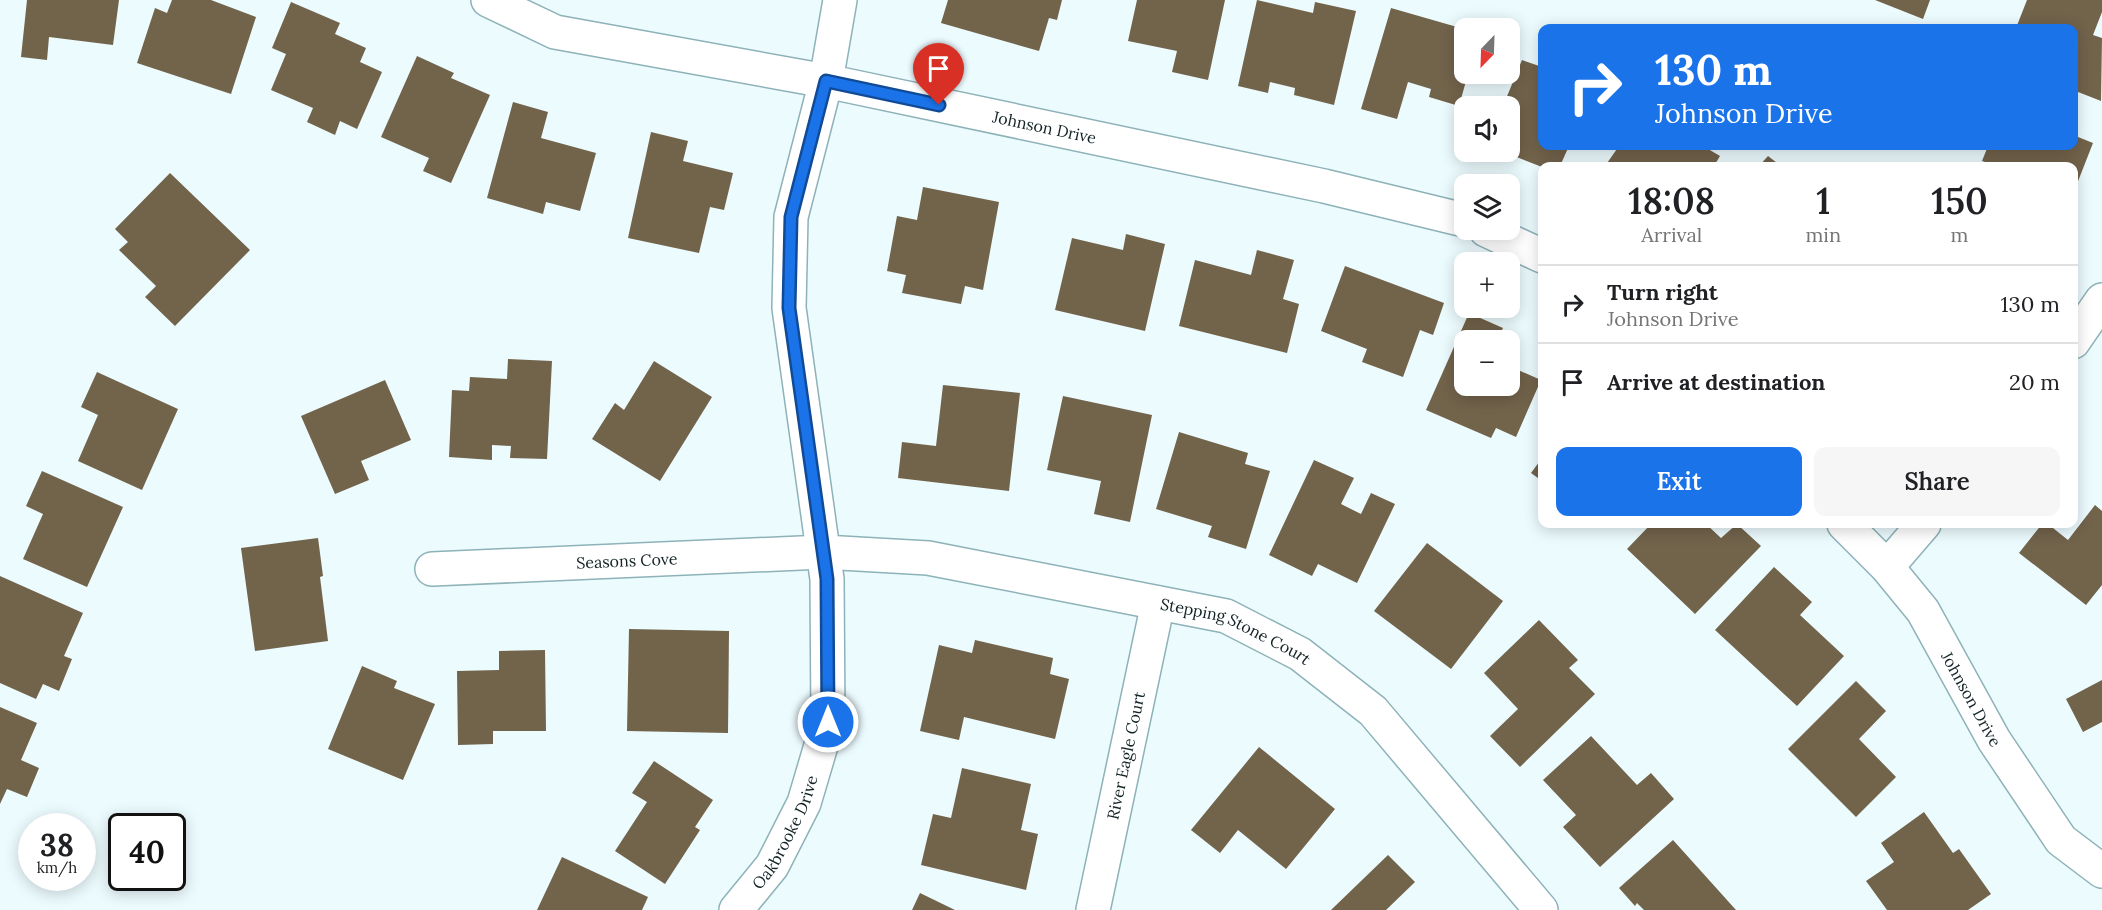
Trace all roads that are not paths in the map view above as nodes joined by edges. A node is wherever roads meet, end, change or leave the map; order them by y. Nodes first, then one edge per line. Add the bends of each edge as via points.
1 (488, 0) edge
2 (840, 0) edge
3 (826, 81) junction
4 (1454, 218) edge
5 (1508, 240) edge
6 (1538, 254) edge
7 (2102, 300) edge
8 (2078, 335) edge
9 (1848, 528) edge
10 (1921, 528) edge
11 (823, 552) junction
12 (1887, 567) junction
13 (432, 569) dead end
14 (1158, 603) junction
15 (2102, 871) edge
16 (736, 910) edge
17 (1093, 910) edge
18 (1541, 910) edge

1 - 3 street, Johnson Drive via 555,32
2 - 3 street, Oakbrooke Drive
3 - 4 street, Johnson Drive via 1313,183
3 - 11 street, Oakbrooke Drive via 791,217 789,308
5 - 6 street
7 - 8 street
9 - 12 street, Johnson Drive
10 - 12 street
11 - 13 street, Seasons Cove
11 - 14 street, Stepping Stone Court via 928,558
11 - 16 street, Oakbrooke Drive via 827,579 828,722 804,803 772,866
12 - 15 street, Johnson Drive via 1923,611 1994,740 2061,840
14 - 17 street, River Eagle Court
14 - 18 street, Stepping Stone Court via 1227,616 1300,654 1373,711

